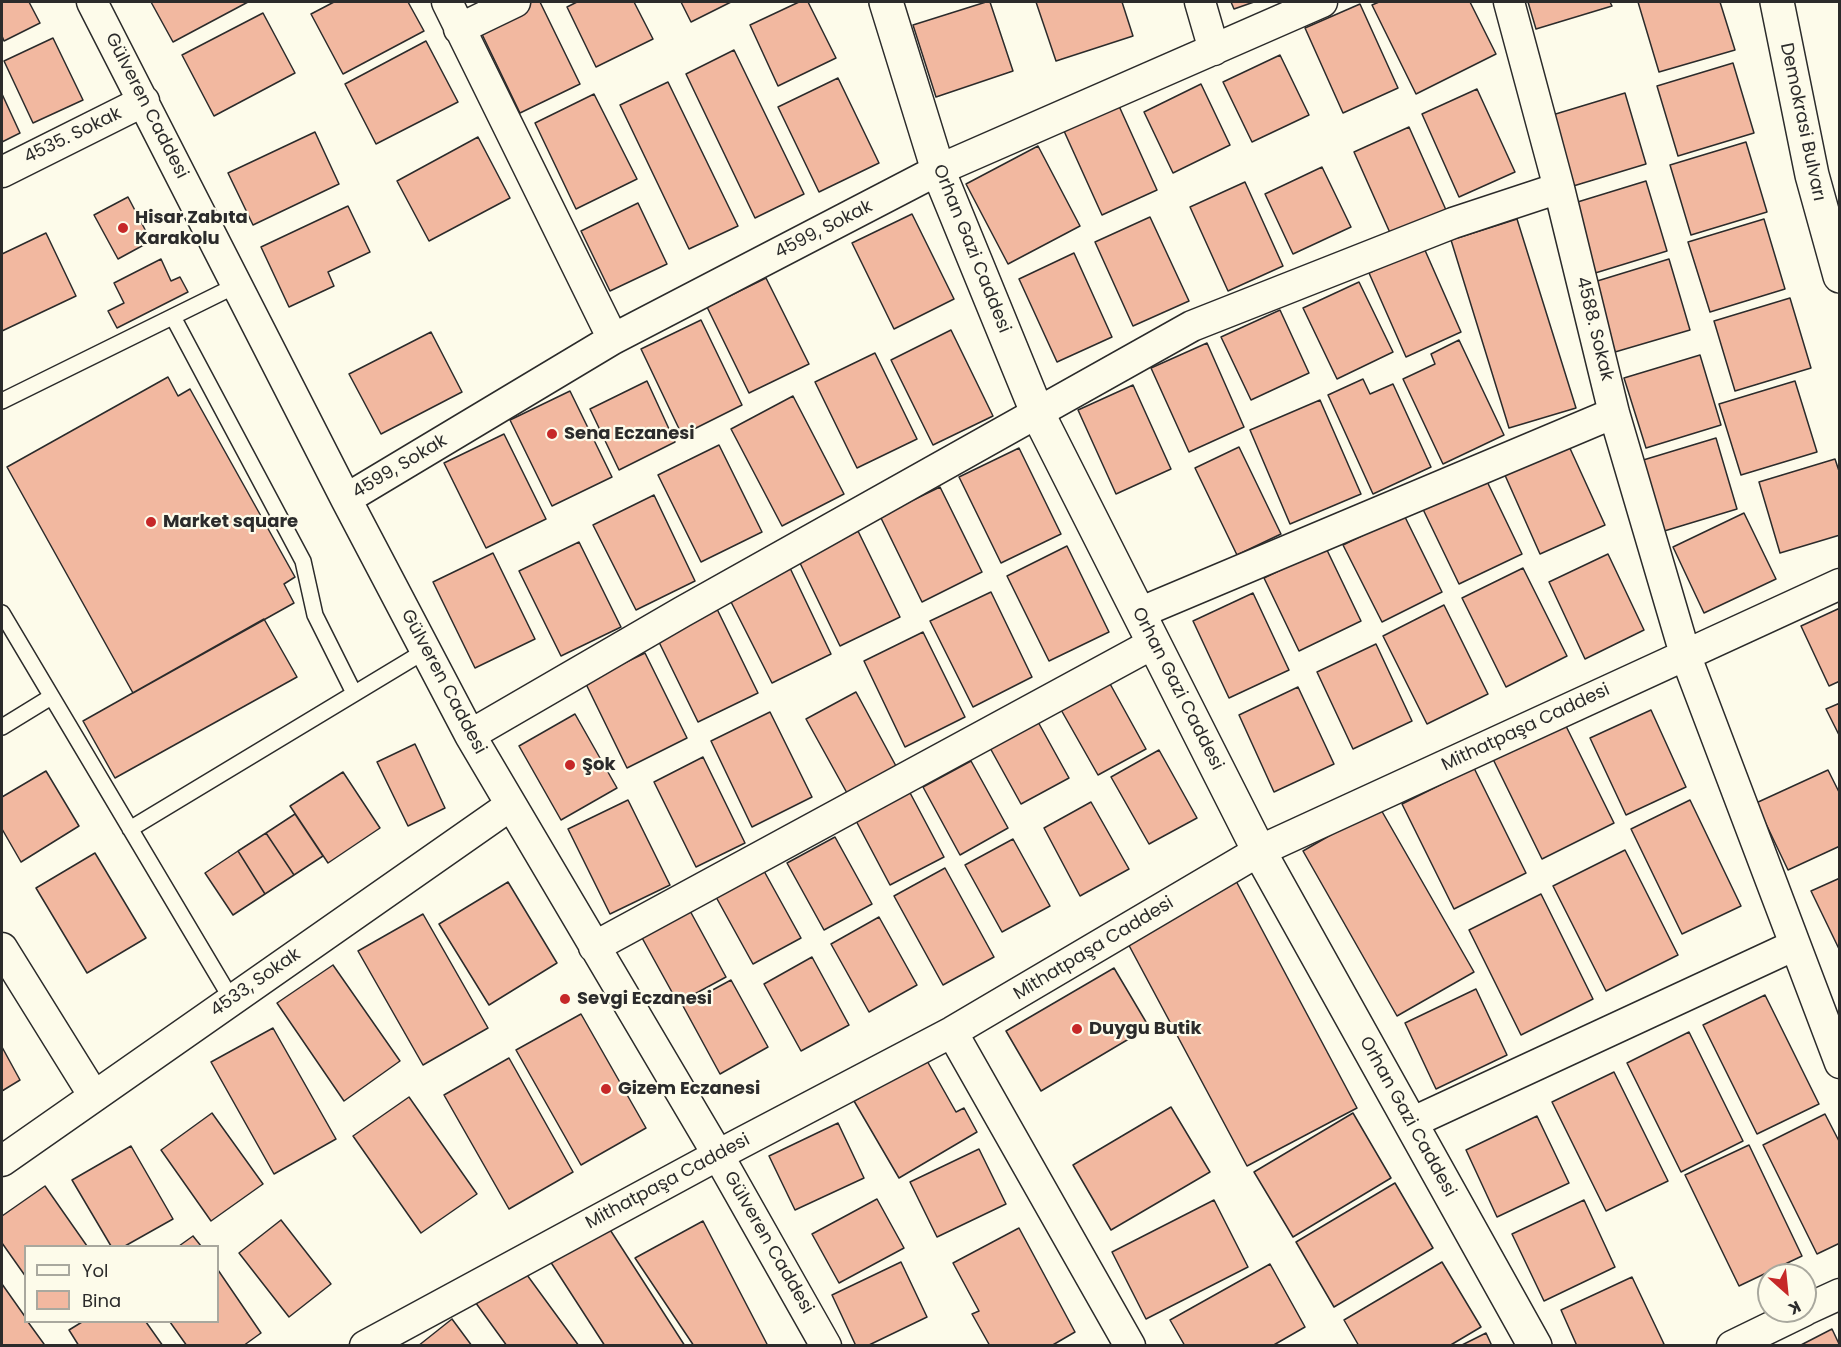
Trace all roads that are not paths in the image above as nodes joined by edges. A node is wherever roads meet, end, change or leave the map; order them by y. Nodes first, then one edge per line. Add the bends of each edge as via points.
1 (92, 2) edge
2 (447, 2) edge
3 (515, 2) edge
4 (886, 2) edge
5 (1200, 2) edge
6 (1322, 2) edge
7 (1509, 2) edge
8 (1777, 2) edge
9 (459, 28) junction
10 (1214, 50) junction
11 (144, 101) junction
12 (939, 170) junction
13 (2, 171) edge
14 (1559, 188) junction
15 (1839, 276) edge
16 (237, 285) junction
17 (172, 317) junction
18 (613, 339) junction
19 (2, 400) edge
20 (1037, 412) junction
21 (1614, 413) junction
22 (346, 499) junction
23 (1839, 585) edge
24 (2, 613) edge
25 (1138, 613) junction
26 (1154, 643) junction
27 (425, 651) junction
28 (1685, 654) junction
29 (354, 693) junction
30 (51, 697) junction
31 (2, 727) edge
32 (470, 735) junction
33 (511, 805) junction
34 (130, 829) junction
35 (1259, 851) junction
36 (1795, 945) junction
37 (2, 948) edge
38 (594, 948) junction
39 (232, 1000) junction
40 (952, 1032) junction
41 (1839, 1063) edge
42 (94, 1096) junction
43 (1411, 1124) junction
44 (718, 1155) junction
45 (2, 1161) edge
46 (1839, 1294) edge
47 (1817, 1305) edge
48 (1779, 1323) edge
49 (365, 1346) edge
50 (826, 1346) edge
51 (1130, 1346) edge
52 (1535, 1346) edge
53 (1732, 1346) edge

1 - 11 street, Gülveren Caddesi
2 - 9 street
3 - 9 street
4 - 12 street, Orhan Gazi Caddesi
5 - 10 street
6 - 10 street, 4599, Sokak
7 - 14 street, 4588. Sokak
8 - 15 street, Demokrasi Bulvarı via 1812,175
9 - 18 street
10 - 12 street, 4599, Sokak
11 - 13 street, 4535. Sokak
11 - 16 street, Gülveren Caddesi
12 - 18 street, 4599, Sokak
12 - 20 street, Orhan Gazi Caddesi
14 - 20 street via 1453,223 1192,326
14 - 21 street, 4588. Sokak
16 - 17 lane
16 - 22 street, Gülveren Caddesi
17 - 19 lane
17 - 29 lane via 303,561 315,615
18 - 22 street, 4599, Sokak
20 - 25 street, Orhan Gazi Caddesi
20 - 32 street
21 - 25 street
21 - 28 street, 4588. Sokak
22 - 27 street, Gülveren Caddesi
23 - 28 street, Mithatpaşa Caddesi
24 - 30 lane
25 - 26 street, Orhan Gazi Caddesi
26 - 35 street, Orhan Gazi Caddesi
26 - 38 street
27 - 29 lane
27 - 32 street, Gülveren Caddesi
28 - 35 street, Mithatpaşa Caddesi
28 - 36 street, 4588. Sokak
29 - 34 lane
30 - 31 lane
30 - 34 lane
32 - 33 street, Gülveren Caddesi
33 - 38 street, Gülveren Caddesi
33 - 39 street, 4533, Sokak
34 - 39 lane
35 - 40 street, Mithatpaşa Caddesi
35 - 43 street, Orhan Gazi Caddesi
36 - 41 street, 4588. Sokak
36 - 43 street
37 - 42 street
38 - 44 street, Gülveren Caddesi
39 - 42 street, 4533, Sokak
40 - 44 street, Mithatpaşa Caddesi
40 - 51 street
42 - 45 street, 4533, Sokak
43 - 52 street, Orhan Gazi Caddesi
44 - 49 street, Mithatpaşa Caddesi
44 - 50 street, Gülveren Caddesi
46 - 47 street
48 - 53 street

